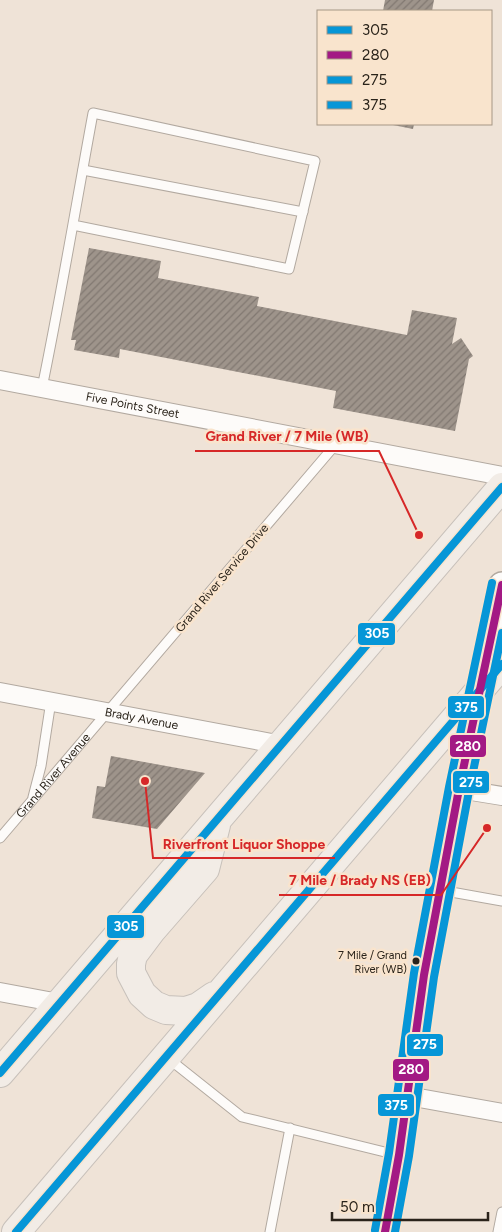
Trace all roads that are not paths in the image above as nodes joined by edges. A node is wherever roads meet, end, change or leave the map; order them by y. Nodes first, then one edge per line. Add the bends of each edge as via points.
1 (83, 170) junction
2 (303, 212) junction
3 (72, 225) junction
4 (0, 380) edge
5 (42, 388) junction
6 (336, 444) junction
7 (502, 476) edge
8 (502, 487) edge
9 (502, 585) edge
10 (502, 664) edge
11 (480, 690) junction
12 (0, 692) edge
13 (50, 701) junction
14 (107, 712) junction
15 (282, 745) junction
16 (459, 789) junction
17 (502, 796) edge
18 (32, 800) junction
19 (218, 818) junction
20 (0, 838) edge
21 (440, 890) junction
22 (502, 902) edge
23 (227, 986) junction
24 (0, 992) edge
25 (59, 1003) junction
26 (166, 1057) junction
27 (0, 1072) edge
28 (408, 1096) junction
29 (502, 1113) edge
30 (290, 1128) junction
31 (399, 1155) junction
32 (502, 1212) edge
33 (16, 1232) edge
34 (270, 1232) edge
35 (385, 1232) edge
36 (498, 1232) edge

1 - 2 lane
1 - 2 lane via 93,113 315,161
1 - 3 lane
2 - 3 lane via 289,269
3 - 5 lane
4 - 5 street, Five Points Street
5 - 6 street, Five Points Street
6 - 7 street, Five Points Street
6 - 14 lane, Grand River Service Drive
8 - 15 main road
9 - 11 main road
10 - 11 main road
11 - 16 main road
11 - 23 main road
12 - 13 street, Brady Avenue
13 - 14 street, Brady Avenue
13 - 18 lane via 42,766
14 - 15 street, Brady Avenue
14 - 18 lane, Grand River Avenue
15 - 19 main road
16 - 17 street
16 - 21 main road
18 - 20 lane, Grand River Avenue
19 - 23 main road via 205,869 133,955 131,973 142,994 154,1005 174,1012 198,1007
19 - 25 main road
21 - 22 lane
21 - 28 main road via 424,975
23 - 26 main road
24 - 25 street
25 - 27 main road
26 - 30 lane via 242,1117
26 - 33 main road
28 - 29 street
28 - 31 main road
30 - 31 lane
30 - 34 lane
31 - 35 main road
32 - 36 lane

